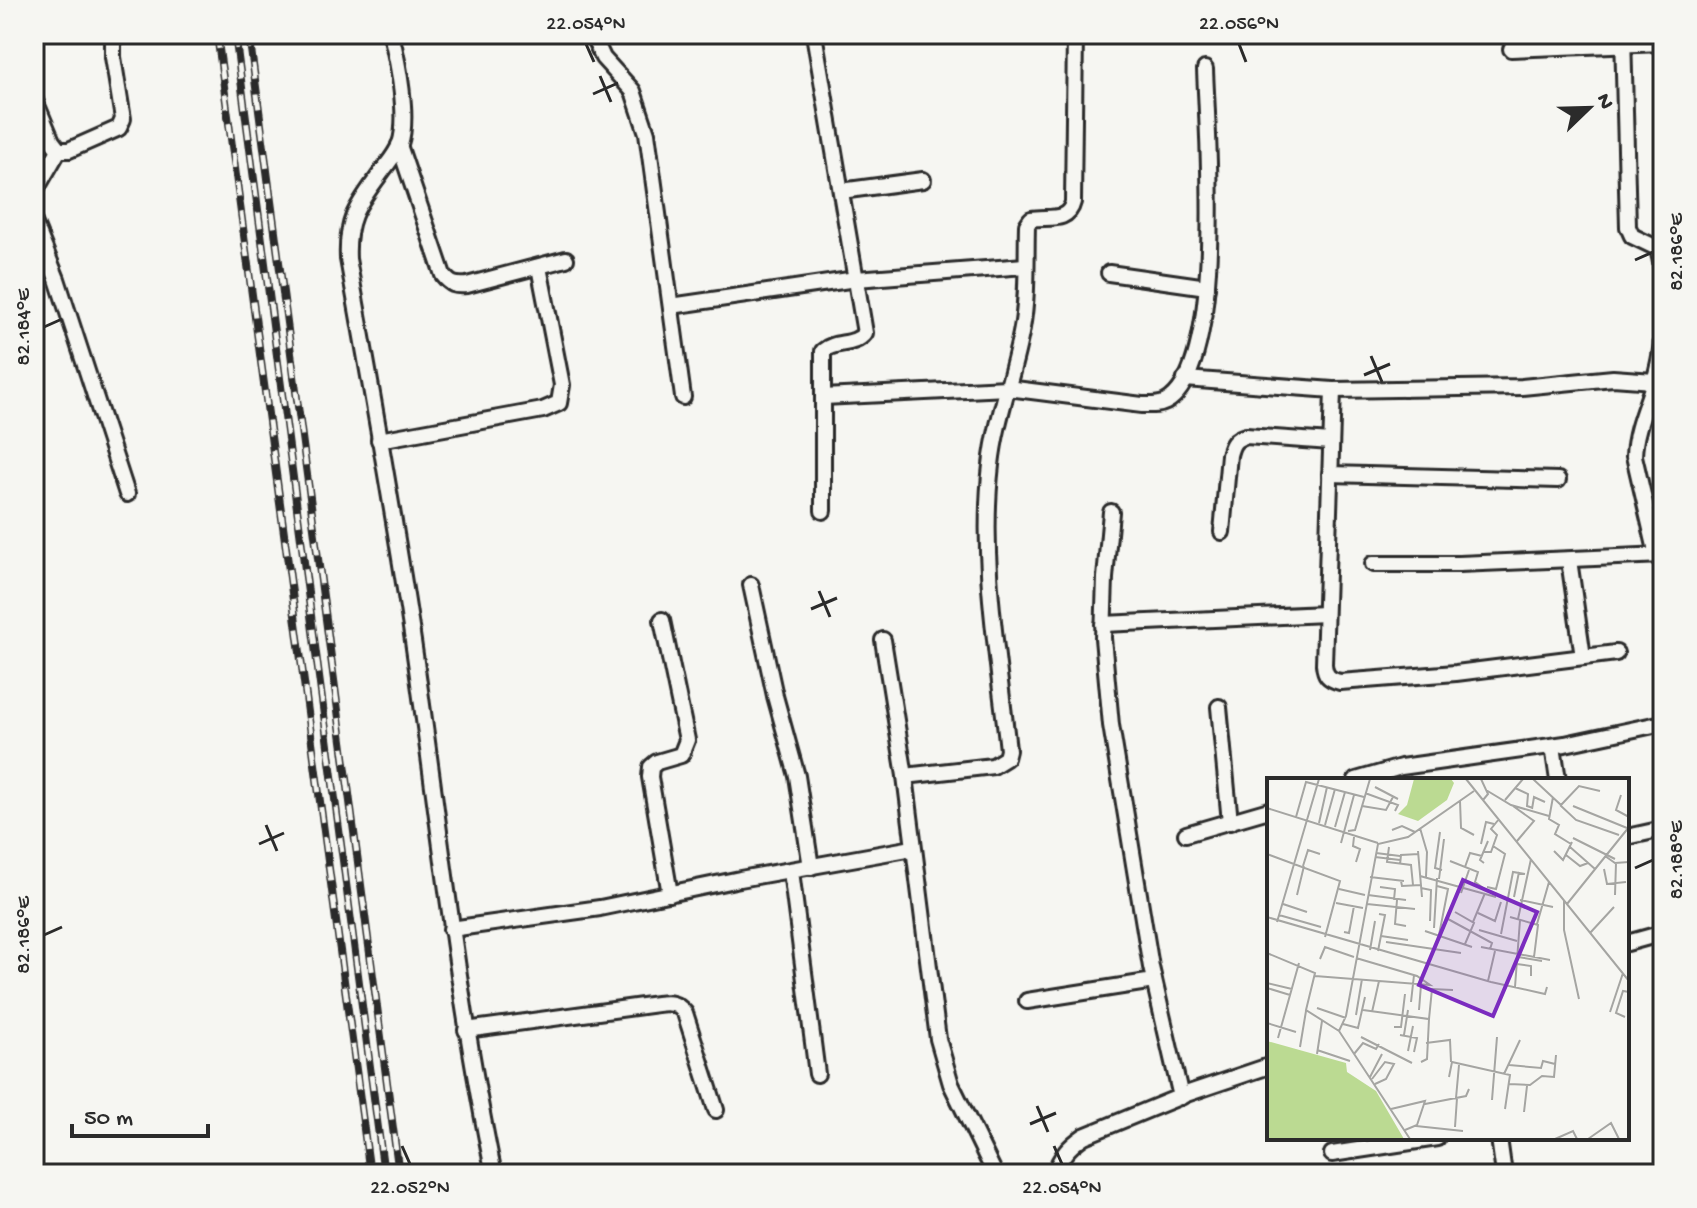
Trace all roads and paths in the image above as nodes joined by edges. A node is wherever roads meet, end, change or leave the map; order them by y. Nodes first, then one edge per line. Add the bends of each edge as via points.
1 (113, 34) edge
2 (391, 34) edge
3 (592, 34) edge
4 (814, 34) edge
5 (1075, 34) edge
6 (1143, 34) edge
7 (1157, 34) edge
8 (1623, 40) edge
9 (1663, 43) edge
10 (1511, 49) dead end
11 (1205, 69) dead end
12 (34, 98) edge
13 (399, 145) junction
14 (59, 150) junction
15 (923, 180) dead end
16 (841, 191) junction
17 (34, 193) edge
18 (34, 222) edge
19 (566, 259) dead end
20 (1025, 266) junction
21 (539, 267) junction
22 (1109, 273) dead end
23 (856, 279) junction
24 (1207, 287) junction
25 (671, 306) junction
26 (1661, 357) edge
27 (1185, 379) junction
28 (1654, 381) junction
29 (1007, 388) junction
30 (1333, 390) junction
31 (683, 397) dead end
32 (823, 397) junction
33 (379, 440) junction
34 (1331, 442) junction
35 (1330, 474) junction
36 (1558, 480) dead end
37 (127, 494) dead end
38 (823, 511) dead end
39 (1111, 512) dead end
40 (1222, 532) dead end
41 (1660, 555) edge
42 (1569, 560) junction
43 (1373, 564) dead end
44 (751, 585) dead end
45 (1325, 614) junction
46 (662, 620) dead end
47 (1103, 624) junction
48 (883, 640) dead end
49 (1616, 653) dead end
50 (1583, 657) junction
51 (1219, 707) dead end
52 (1663, 723) edge
53 (1553, 746) junction
54 (905, 776) junction
55 (1363, 778) edge
56 (1558, 778) edge
57 (1267, 811) edge
58 (1230, 822) junction
59 (1663, 829) edge
60 (1186, 834) dead end
61 (1629, 837) edge
62 (913, 848) junction
63 (811, 867) junction
64 (791, 871) junction
65 (670, 894) junction
66 (451, 929) junction
67 (1663, 933) edge
68 (1629, 942) edge
69 (1154, 981) junction
70 (1027, 1001) dead end
71 (466, 1030) junction
72 (1267, 1067) edge
73 (817, 1074) dead end
74 (1181, 1097) junction
75 (716, 1110) dead end
76 (1424, 1140) edge
77 (1499, 1140) edge
78 (1332, 1154) dead end
79 (494, 1174) edge
80 (995, 1174) edge
81 (1054, 1174) edge
82 (1504, 1174) edge

1 - 14 street via 122,124
2 - 13 street via 403,115
3 - 25 street via 603,58 633,91 643,120
4 - 16 street
5 - 20 street via 1073,202 1065,216 1031,219
6 - 7 street
8 - 9 street
8 - 10 street
8 - 26 street via 1628,227 1660,256
11 - 24 street
12 - 14 street
13 - 21 street via 449,283 467,285
13 - 33 street via 357,207 347,239
14 - 17 street
15 - 16 street
16 - 23 street
18 - 37 street
19 - 21 street
20 - 23 street
20 - 29 street via 1024,315
21 - 33 street via 562,385 559,403
22 - 24 street
23 - 25 street
23 - 32 street via 865,333 823,351
24 - 27 street via 1201,336
25 - 31 street
26 - 28 street
27 - 29 street via 1172,397 1155,405
27 - 30 street
28 - 30 street via 1613,378 1522,387
28 - 41 street via 1634,456
29 - 32 street
29 - 54 street via 989,490 1006,758 993,766
30 - 34 street
32 - 38 street
33 - 66 street via 413,639
34 - 35 street
34 - 40 street via 1237,439 1229,455
35 - 36 street
35 - 45 street
39 - 47 street
41 - 42 street
42 - 43 street
42 - 50 street
44 - 63 street via 797,776
45 - 47 street
45 - 50 street via 1325,673 1340,682
46 - 65 street via 687,740 681,755 651,767
47 - 69 street via 1111,725
48 - 54 street
49 - 50 street
51 - 58 street
52 - 53 street
53 - 55 street via 1401,767
53 - 56 street
54 - 62 street
57 - 58 street
58 - 60 street
59 - 61 street
62 - 63 street
62 - 80 street via 944,1064
63 - 64 street
64 - 65 street
64 - 73 street
65 - 66 street
66 - 71 street
67 - 68 street
69 - 70 street
69 - 74 street
71 - 75 street via 669,1002 679,1005
71 - 79 street
72 - 74 street
74 - 81 street via 1084,1136 1069,1146
76 - 78 street
77 - 82 street

